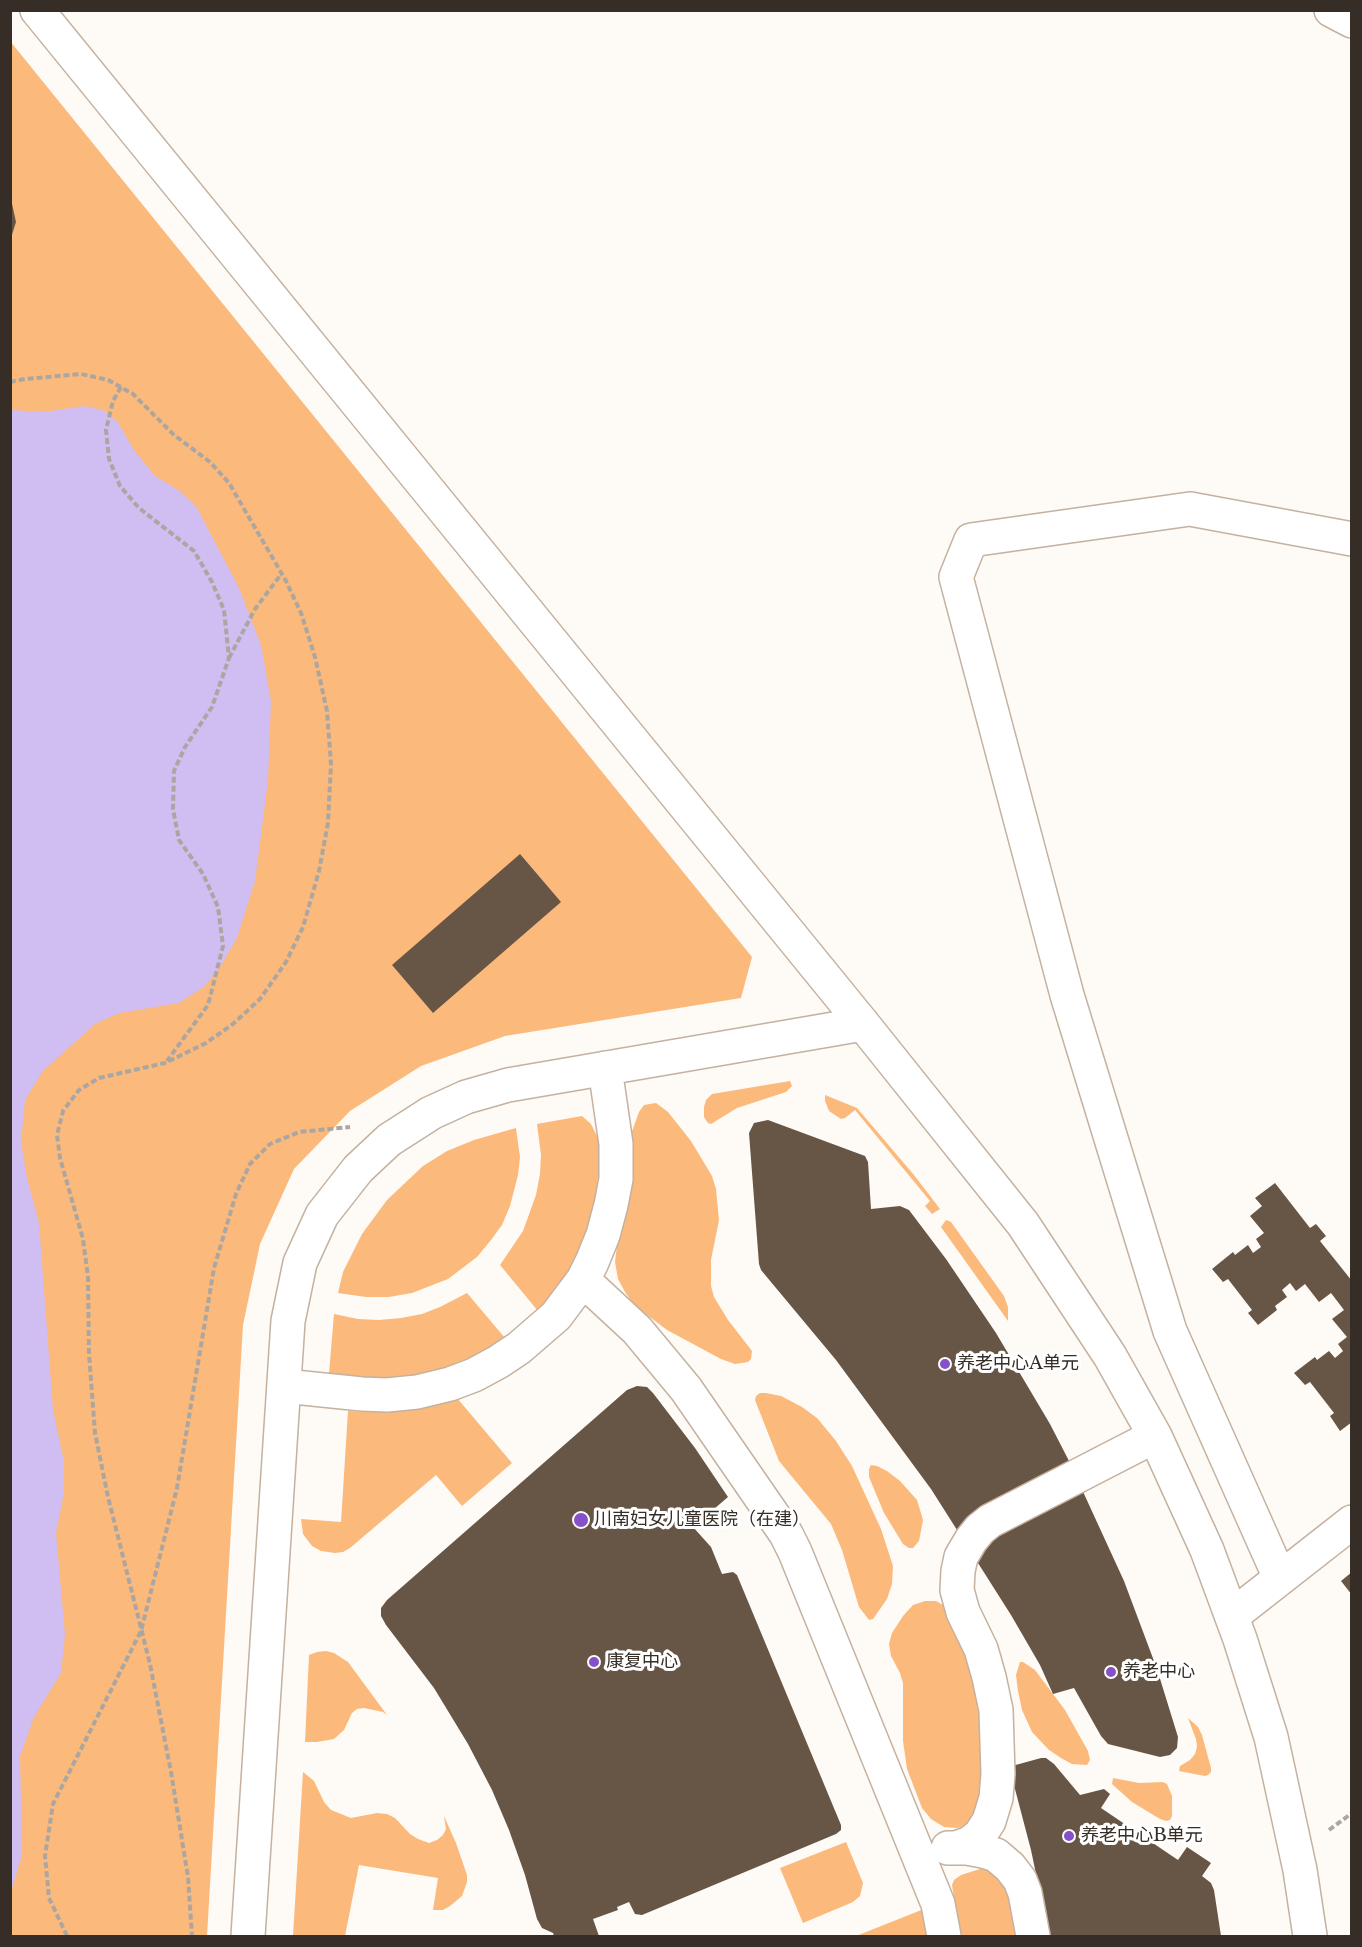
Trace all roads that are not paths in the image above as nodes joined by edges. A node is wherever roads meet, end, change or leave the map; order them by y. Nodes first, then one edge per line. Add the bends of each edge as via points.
1 (37, 10) edge
2 (1331, 10) edge
3 (1352, 21) edge
4 (1352, 538) edge
5 (863, 1024) junction
6 (605, 1068) junction
7 (583, 1280) junction
8 (284, 1386) junction
9 (1155, 1436) junction
10 (1352, 1522) edge
11 (1280, 1578) junction
12 (1232, 1616) junction
13 (916, 1848) junction
14 (956, 1848) junction
15 (248, 1936) edge
16 (944, 1936) edge
17 (1032, 1936) edge
18 (1310, 1936) edge

1 - 5 street
2 - 3 street
4 - 11 street via 1190,509 971,540 956,577 1067,995 1170,1331
5 - 6 street
5 - 9 street via 1023,1224 1110,1356
6 - 7 street via 616,1144 616,1179 603,1235
6 - 8 street via 508,1085 466,1097 431,1113 389,1140 358,1169 322,1215 300,1263 288,1321
7 - 8 street via 556,1316 519,1348 474,1375 450,1384 387,1395
7 - 13 street via 637,1330 686,1389 786,1534
8 - 15 street
9 - 12 street
9 - 14 street via 990,1521 961,1557 957,1590 989,1677 996,1710 998,1774 990,1821 970,1843
10 - 11 street
11 - 12 street
12 - 18 street via 1271,1737
13 - 14 street
13 - 16 street via 938,1904
14 - 17 street via 983,1851 1010,1867 1025,1893

